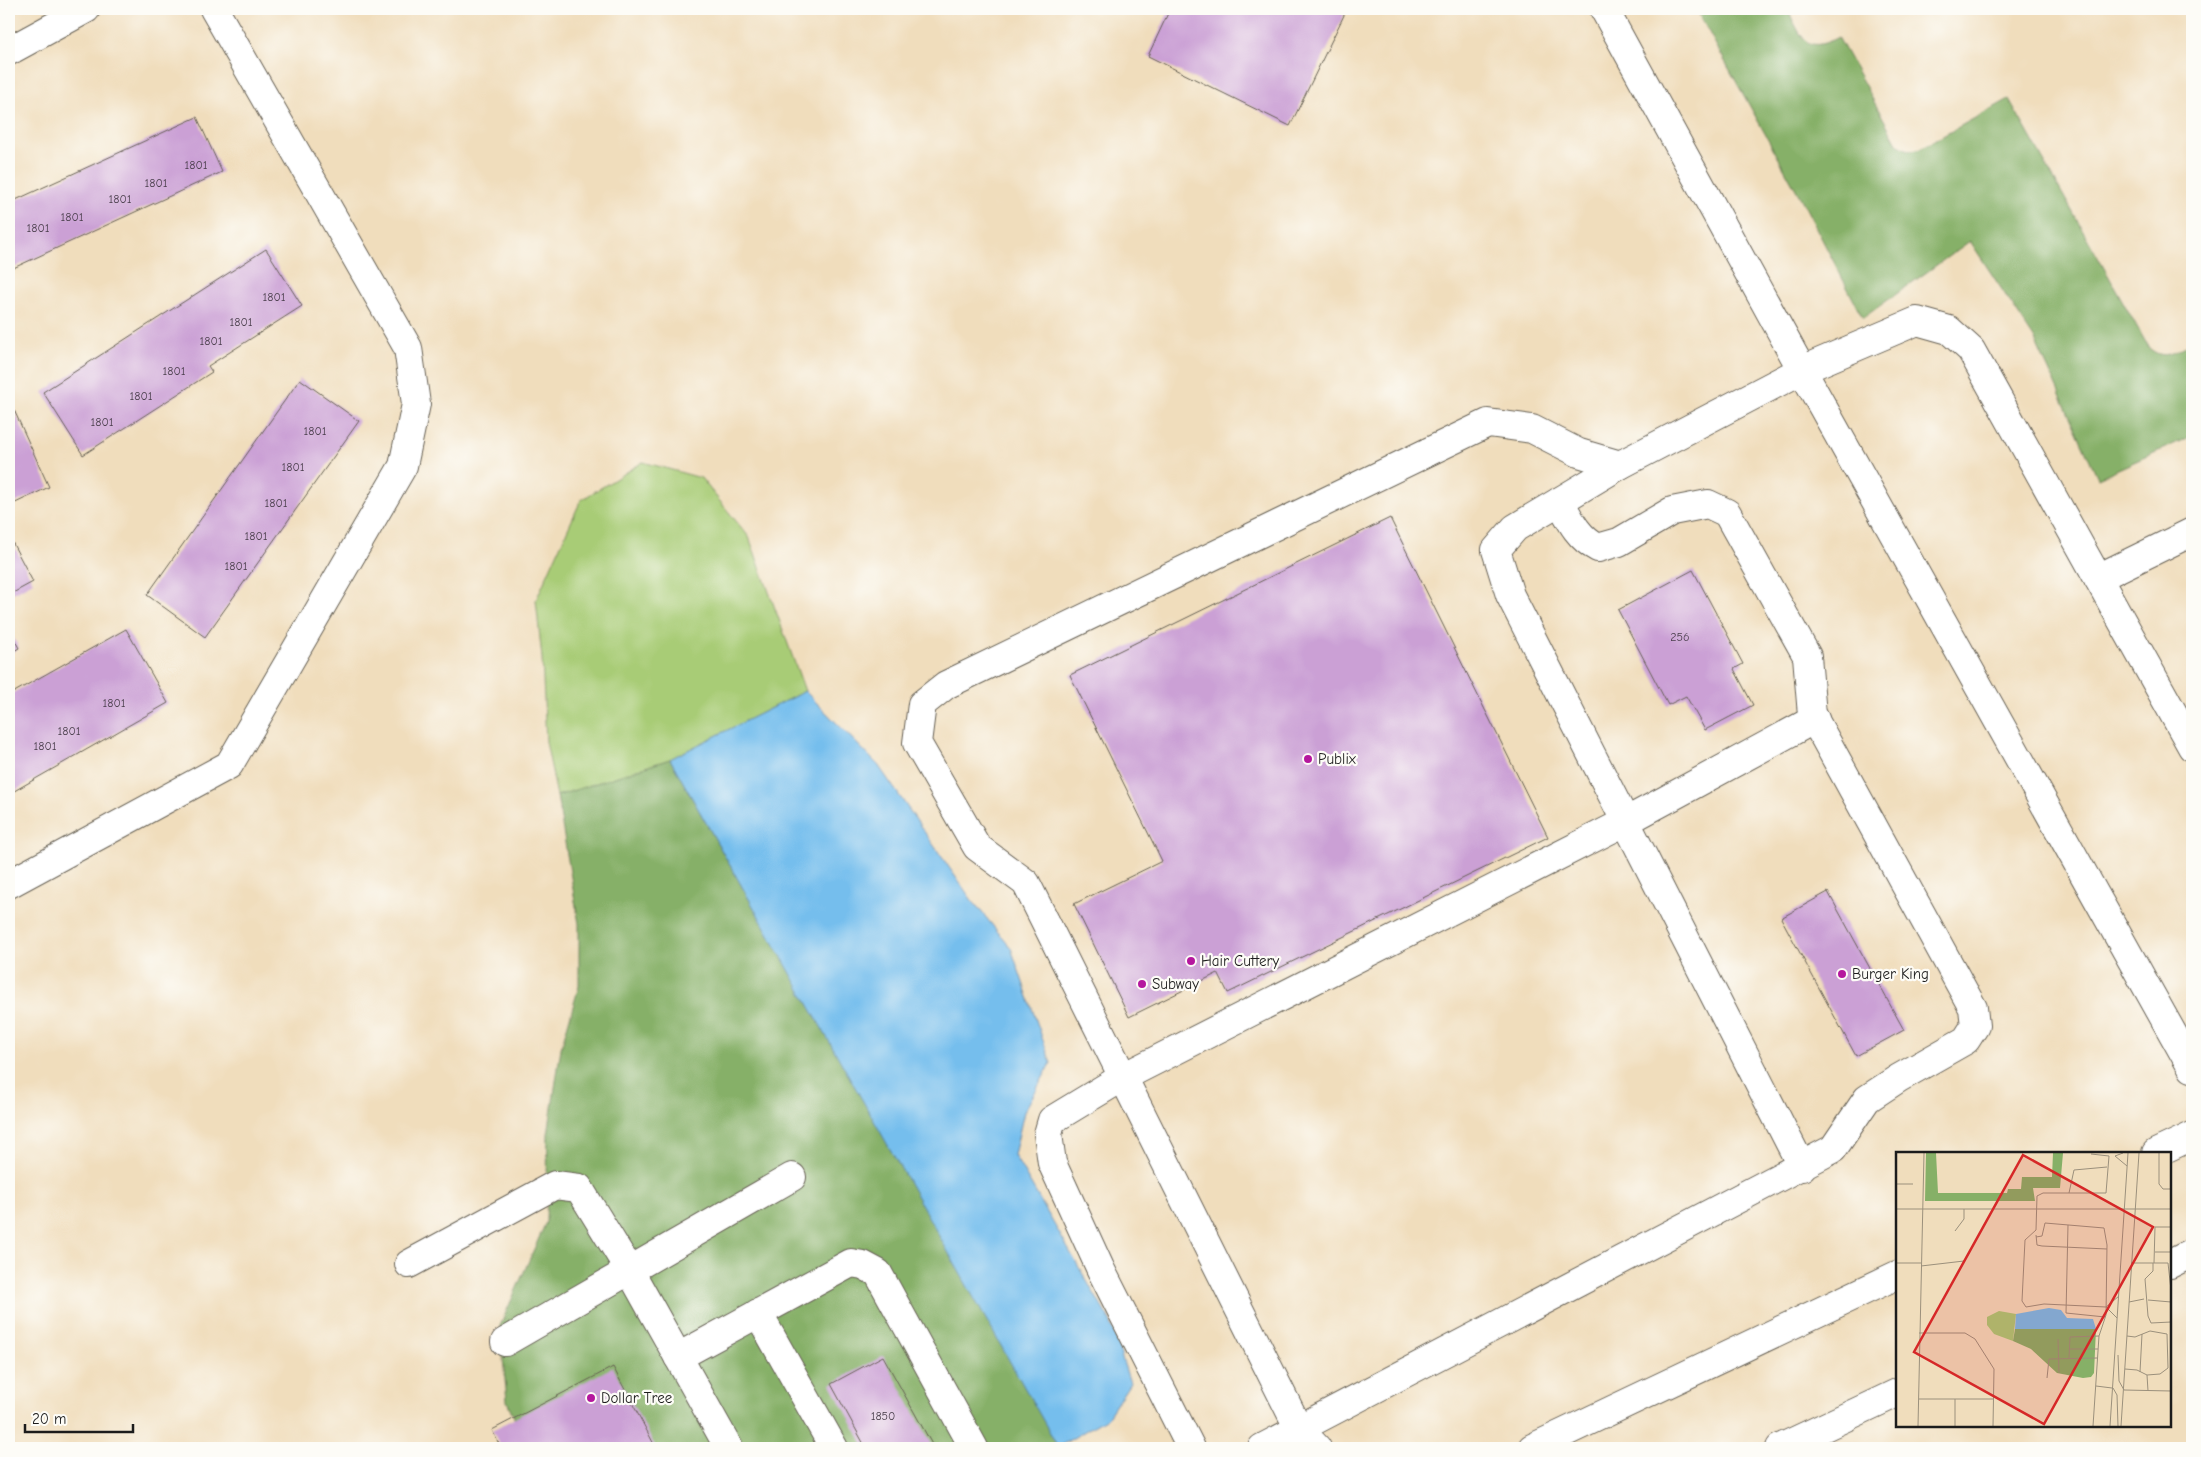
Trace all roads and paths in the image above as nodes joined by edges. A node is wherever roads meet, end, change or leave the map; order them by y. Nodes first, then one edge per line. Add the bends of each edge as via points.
1 (86, 9) edge
2 (214, 9) edge
3 (1604, 9) edge
4 (9, 51) edge
5 (1802, 370) junction
6 (1620, 465) junction
7 (1560, 501) junction
8 (2192, 532) edge
9 (2098, 578) junction
10 (1815, 719) junction
11 (2192, 747) edge
12 (1626, 822) junction
13 (9, 884) edge
14 (2192, 1068) edge
15 (1123, 1077) junction
16 (2192, 1136) edge
17 (2158, 1152) edge
18 (1802, 1167) junction
19 (792, 1177) dead end
20 (2192, 1253) edge
21 (409, 1264) dead end
22 (2171, 1264) edge
23 (630, 1271) junction
24 (1896, 1275) edge
25 (758, 1312) junction
26 (505, 1342) dead end
27 (678, 1357) junction
28 (1896, 1393) edge
29 (1305, 1442) edge
30 (1789, 1446) edge
31 (729, 1448) edge
32 (834, 1448) edge
33 (974, 1448) edge
34 (1191, 1448) edge
35 (1262, 1448) edge
36 (1532, 1448) edge

1 - 4 main road
2 - 13 main road via 408,348 416,404 403,466 229,765
3 - 5 main road
5 - 6 main road
5 - 9 main road via 1917,320 1949,330 1972,350
5 - 14 main road
6 - 7 main road
6 - 15 main road via 1579,453 1532,429 1488,423 946,685 922,704 917,743 976,847 1026,883
7 - 10 main road via 1585,542 1598,548 1619,542 1672,511 1708,504 1727,513 1807,656
7 - 12 main road via 1515,528 1496,550 1510,595
8 - 9 main road
9 - 11 main road
10 - 12 main road
10 - 18 main road via 1973,1008 1975,1026 1966,1040 1867,1099 1833,1149
12 - 15 main road
12 - 18 main road
15 - 29 main road
15 - 34 main road via 1052,1120 1048,1134 1052,1163 1101,1270
16 - 17 main road
18 - 29 main road
19 - 23 main road
20 - 22 main road
21 - 23 main road via 555,1185 579,1188
23 - 26 main road
23 - 27 main road
24 - 36 main road
25 - 27 main road
25 - 32 main road
25 - 33 main road via 851,1263 878,1273
27 - 31 main road
28 - 30 main road
29 - 35 main road

